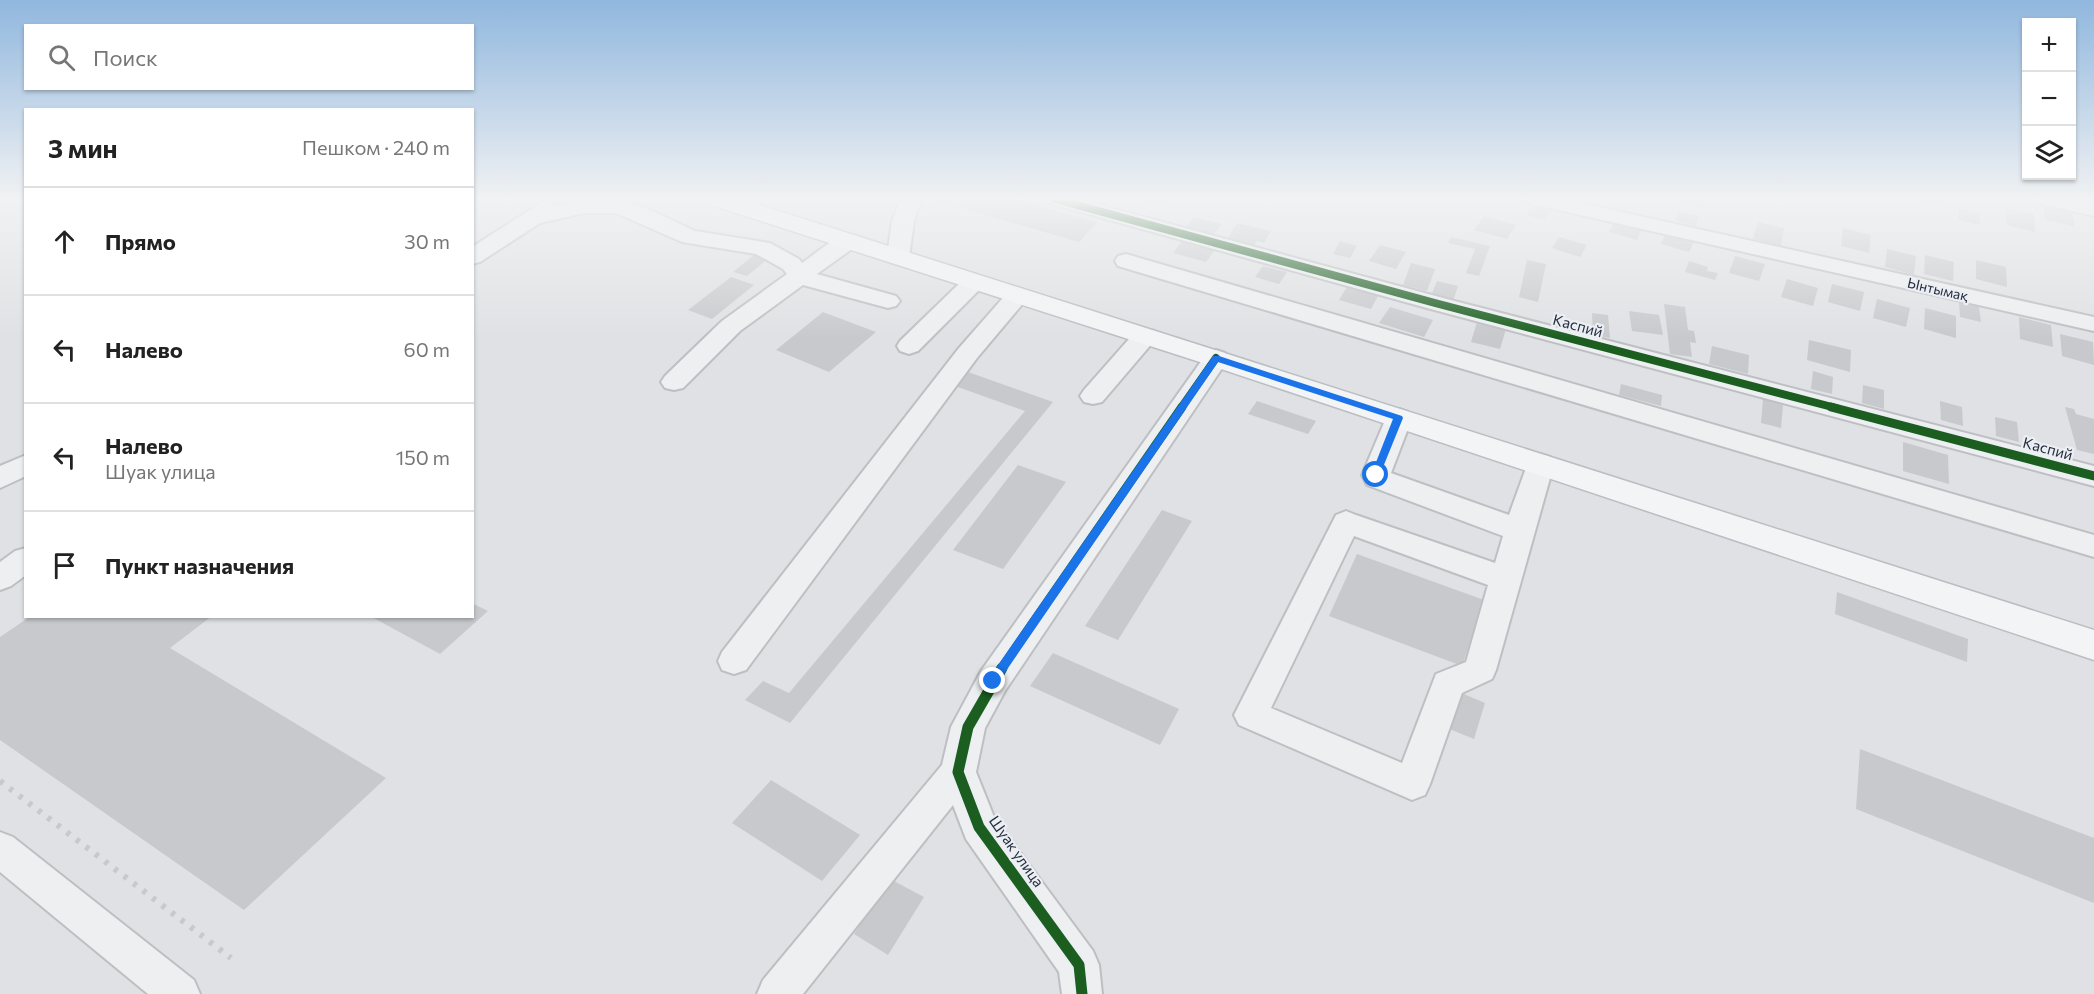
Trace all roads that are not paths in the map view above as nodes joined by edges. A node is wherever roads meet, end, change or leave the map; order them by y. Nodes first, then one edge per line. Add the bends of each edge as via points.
1 (490, 245) edge
2 (745, 245) edge
3 (842, 245) edge
4 (862, 245) edge
5 (900, 245) edge
6 (1225, 245) edge
7 (1743, 245) edge
8 (474, 256) edge
9 (898, 257) junction
10 (1126, 261) dead end
11 (801, 277) junction
12 (974, 282) junction
13 (1017, 296) junction
14 (888, 301) dead end
15 (937, 318) junction
16 (2094, 324) edge
17 (984, 334) junction
18 (1145, 336) junction
19 (909, 346) dead end
20 (1216, 358) junction
21 (674, 382) dead end
22 (1093, 396) dead end
23 (1399, 418) junction
24 (1540, 464) junction
25 (24, 465) edge
26 (2094, 476) edge
27 (0, 478) edge
28 (1519, 528) junction
29 (2094, 546) edge
30 (24, 560) edge
31 (0, 578) edge
32 (1506, 579) junction
33 (2094, 645) edge
34 (734, 661) dead end
35 (958, 772) junction
36 (0, 849) edge
37 (180, 994) edge
38 (777, 994) edge
39 (1082, 994) edge

1 - 8 street
2 - 11 street via 762,248 791,264
3 - 11 street
4 - 9 main road
5 - 9 street
6 - 26 street, Каспий
7 - 16 street, Ынтымақ
9 - 12 main road
10 - 29 street
11 - 14 street
11 - 21 street via 731,326
12 - 13 main road
12 - 15 street
13 - 17 street
13 - 18 main road
15 - 17 street
15 - 19 street
17 - 34 street
18 - 20 main road
18 - 22 street
20 - 23 main road
20 - 35 street via 993,681 968,727
23 - 24 main road
23 - 28 street via 1377,478
24 - 28 street
24 - 33 main road
25 - 27 street
28 - 32 street
30 - 31 street
32 - 32 street via 1480,670 1448,684 1412,784 1251,715 1346,522
35 - 38 street
35 - 39 street, Шуак улица via 980,827 1080,964
36 - 37 street

